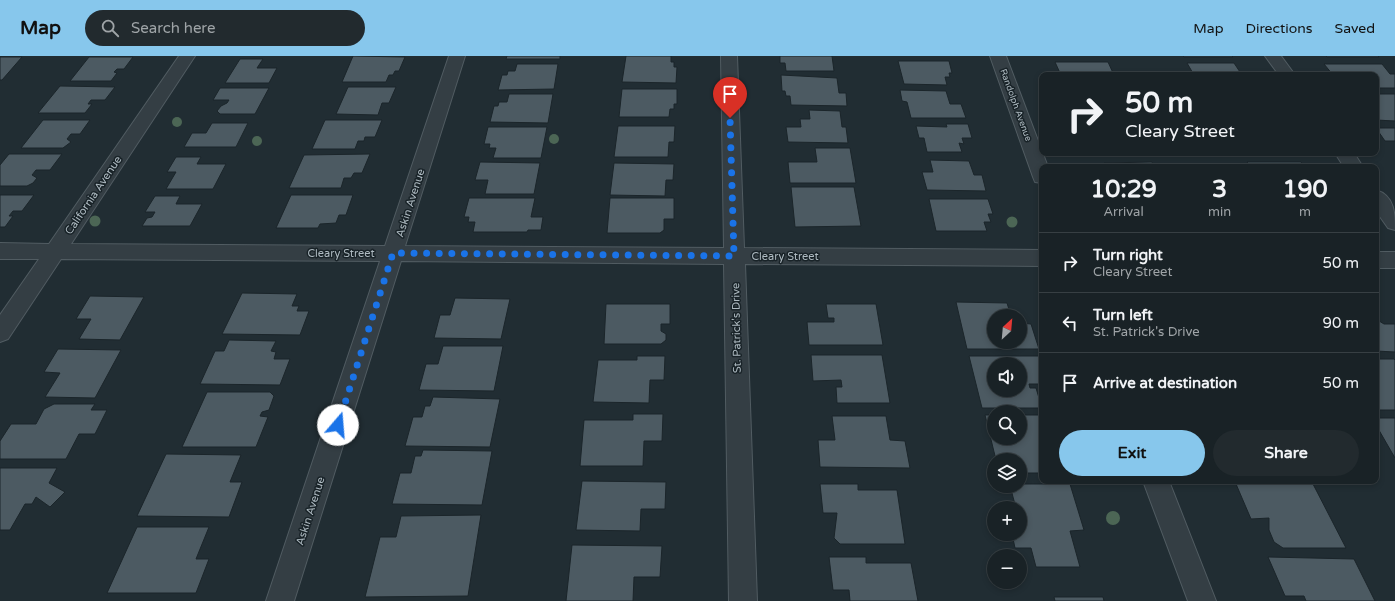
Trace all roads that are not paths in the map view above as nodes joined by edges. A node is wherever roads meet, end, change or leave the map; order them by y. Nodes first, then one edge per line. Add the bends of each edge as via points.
1 (187, 56) edge
2 (457, 56) edge
3 (729, 56) edge
4 (998, 56) edge
5 (1273, 56) edge
6 (1285, 72) edge
7 (1039, 169) edge
8 (1379, 201) edge
9 (1395, 223) edge
10 (0, 251) edge
11 (55, 251) junction
12 (393, 253) junction
13 (734, 256) junction
14 (1039, 258) edge
15 (1379, 260) edge
16 (1395, 260) edge
17 (0, 333) edge
18 (1157, 484) edge
19 (280, 601) edge
20 (743, 601) edge
21 (1202, 601) edge

1 - 11 street, California Avenue
2 - 12 street, Askin Avenue
3 - 13 street, St. Patrick's Drive
4 - 7 street, Randolph Avenue
5 - 6 street
8 - 9 street
10 - 11 street, Cleary Street
11 - 12 street, Cleary Street
11 - 17 street, California Avenue
12 - 13 street, Cleary Street
12 - 19 street, Askin Avenue
13 - 14 street, Cleary Street
13 - 20 street, St. Patrick's Drive
15 - 16 street
18 - 21 street

